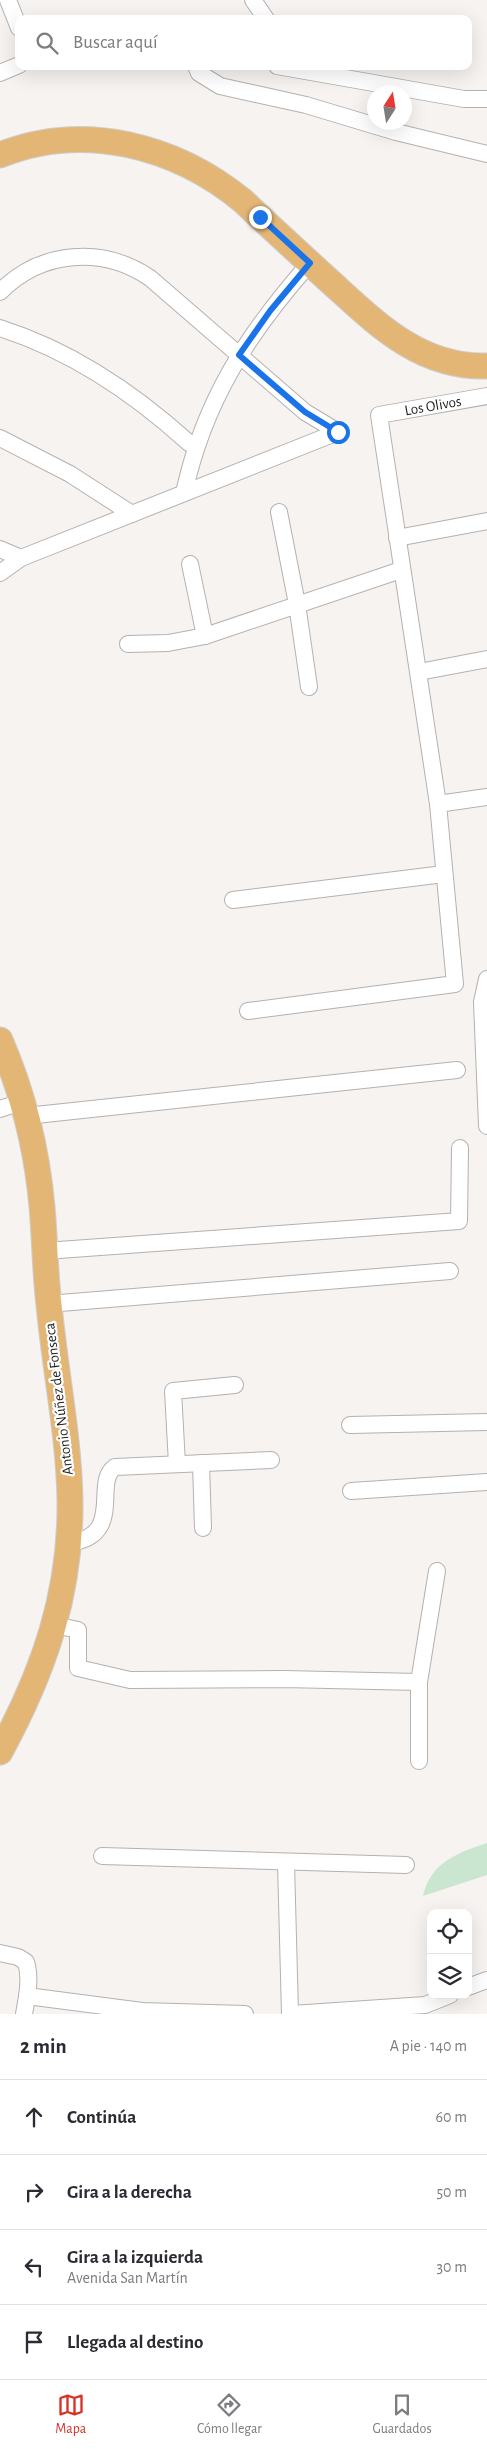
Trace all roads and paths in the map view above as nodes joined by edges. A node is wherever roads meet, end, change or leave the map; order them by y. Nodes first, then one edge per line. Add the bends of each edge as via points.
1 (8, 0) edge
2 (253, 0) edge
3 (263, 15) edge
4 (15, 18) edge
5 (15, 67) edge
6 (198, 70) edge
7 (300, 70) edge
8 (0, 73) edge
9 (487, 99) edge
10 (487, 154) edge
11 (0, 155) edge
12 (310, 263) junction
13 (0, 292) edge
14 (0, 328) edge
15 (239, 355) junction
16 (487, 366) edge
17 (487, 396) edge
18 (0, 438) edge
19 (189, 443) dead end
20 (184, 493) junction
21 (279, 512) dead end
22 (132, 514) junction
23 (487, 521) edge
24 (397, 538) junction
25 (0, 549) edge
26 (21, 558) junction
27 (190, 564) dead end
28 (401, 570) junction
29 (0, 573) edge
30 (296, 604) junction
31 (205, 636) junction
32 (128, 644) dead end
33 (487, 660) edge
34 (419, 672) junction
35 (309, 687) dead end
36 (487, 797) edge
37 (438, 804) junction
38 (444, 874) junction
39 (233, 900) dead end
40 (487, 979) edge
41 (248, 1011) dead end
42 (0, 1040) edge
43 (457, 1070) dead end
44 (16, 1109) edge
45 (487, 1126) edge
46 (460, 1148) dead end
47 (45, 1251) junction
48 (450, 1271) dead end
49 (48, 1304) junction
50 (235, 1385) dead end
51 (487, 1422) edge
52 (350, 1425) dead end
53 (271, 1460) dead end
54 (202, 1463) junction
55 (176, 1464) junction
56 (487, 1482) edge
57 (351, 1491) dead end
58 (203, 1528) dead end
59 (69, 1543) junction
60 (437, 1571) dead end
61 (55, 1625) junction
62 (419, 1682) junction
63 (0, 1752) edge
64 (419, 1761) dead end
65 (102, 1856) dead end
66 (286, 1863) junction
67 (406, 1865) dead end
68 (0, 1953) edge
69 (487, 1980) edge
70 (472, 1986) edge
71 (28, 1996) junction
72 (440, 1999) edge
73 (24, 2014) edge
74 (244, 2014) edge
75 (291, 2014) edge

1 - 4 street
2 - 3 street
5 - 8 street
6 - 10 street via 220,86 306,105 396,132
7 - 9 street via 464,98
11 - 12 main road via 28,146 73,140 119,143 164,154 226,187
12 - 15 street
12 - 16 main road via 386,332 415,351 447,362
13 - 15 street via 29,270 56,259 85,256 115,261 150,278
14 - 19 street via 90,369 142,403
15 - 20 street via 202,429
15 - 20 street via 305,412 338,432
17 - 24 street, Los Olivos via 379,415
18 - 22 street via 70,474
20 - 22 street
21 - 30 street
22 - 26 street
23 - 24 street
24 - 28 street
25 - 26 street
26 - 29 street
27 - 31 street
28 - 30 street
28 - 34 street
30 - 31 street
30 - 35 street
31 - 32 street via 168,643
33 - 34 street
34 - 37 street
36 - 37 street
37 - 38 street
38 - 39 street
38 - 41 street via 455,984
40 - 45 street via 482,1002
42 - 44 main road, Antonio Núñez de Fonseca
43 - 44 street
44 - 47 main road, Antonio Núñez de Fonseca via 38,1176
46 - 47 street via 459,1221
47 - 49 main road, Antonio Núñez de Fonseca
48 - 49 street
49 - 59 main road, Antonio Núñez de Fonseca via 68,1477
50 - 55 street via 173,1391
51 - 52 street
53 - 54 street
54 - 55 street
54 - 58 street
55 - 59 street via 112,1469 105,1513 98,1529 85,1539
56 - 57 street
59 - 61 main road, Antonio Núñez de Fonseca
60 - 62 street
61 - 62 street via 78,1630 78,1668 130,1680
61 - 63 main road, Antonio Núñez de Fonseca via 37,1677
62 - 64 street
65 - 66 street
66 - 67 street
66 - 75 street
68 - 71 street via 26,1962 29,1970
69 - 70 street
71 - 73 street
71 - 74 street via 142,2011
72 - 75 street via 425,2005

